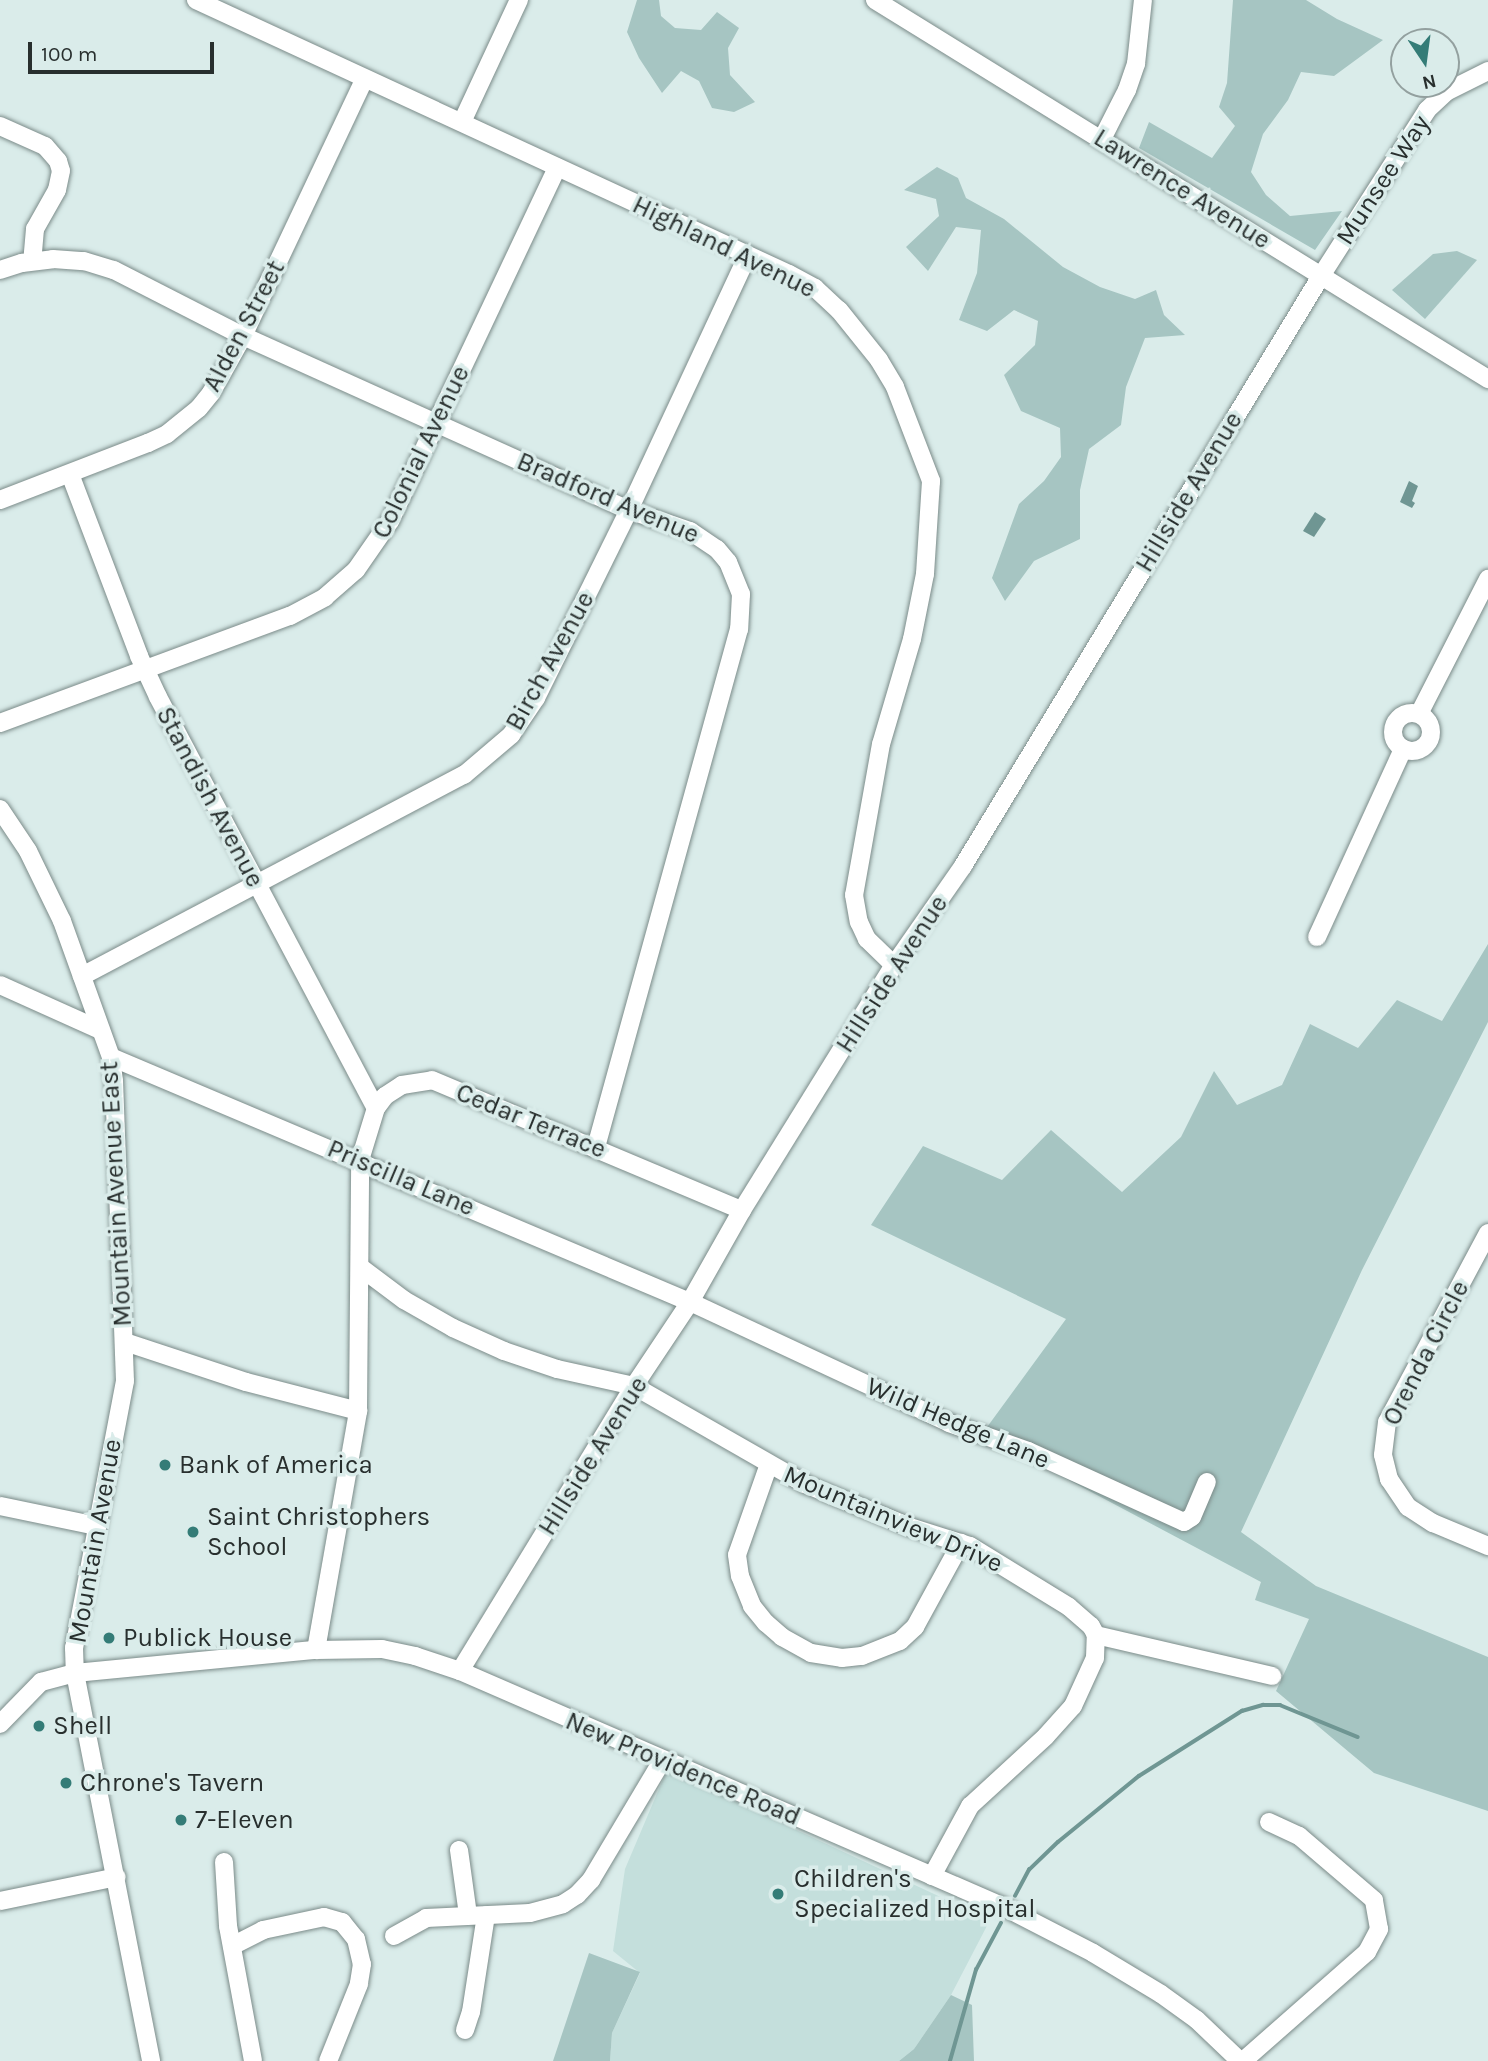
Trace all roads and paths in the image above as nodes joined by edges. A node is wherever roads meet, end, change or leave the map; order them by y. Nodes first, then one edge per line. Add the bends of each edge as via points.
1 (196, 0) edge
2 (519, 0) edge
3 (875, 0) edge
4 (1143, 0) edge
5 (1488, 71) edge
6 (364, 80) junction
7 (462, 122) junction
8 (0, 126) edge
9 (1102, 139) junction
10 (556, 167) junction
11 (748, 255) junction
12 (32, 261) junction
13 (0, 271) edge
14 (1321, 276) junction
15 (243, 336) junction
16 (1488, 379) edge
17 (435, 423) junction
18 (71, 474) junction
19 (0, 500) edge
20 (629, 510) junction
21 (1488, 579) edge
22 (145, 669) junction
23 (1419, 714) junction
24 (0, 723) edge
25 (1403, 749) junction
26 (0, 809) edge
27 (256, 884) junction
28 (1317, 937) dead end
29 (894, 965) junction
30 (82, 976) junction
31 (0, 985) edge
32 (100, 1030) junction
33 (111, 1057) junction
34 (376, 1108) junction
35 (596, 1147) junction
36 (360, 1160) junction
37 (742, 1210) junction
38 (1488, 1233) edge
39 (360, 1267) junction
40 (690, 1301) junction
41 (125, 1342) junction
42 (635, 1387) junction
43 (123, 1393) joint
44 (358, 1411) junction
45 (769, 1464) junction
46 (1207, 1482) dead end
47 (0, 1506) edge
48 (97, 1525) junction
49 (961, 1543) junction
50 (1488, 1546) edge
51 (1096, 1635) junction
52 (316, 1650) junction
53 (460, 1671) junction
54 (75, 1673) junction
55 (1272, 1676) dead end
56 (0, 1724) edge
57 (662, 1761) junction
58 (1269, 1822) dead end
59 (459, 1850) dead end
60 (224, 1862) dead end
61 (932, 1876) junction
62 (117, 1877) junction
63 (0, 1901) edge
64 (477, 1915) junction
65 (394, 1936) dead end
66 (232, 1945) junction
67 (465, 2029) dead end
68 (152, 2061) edge
69 (253, 2061) edge
70 (328, 2061) edge
71 (1242, 2061) edge

1 - 6 street, Highland Avenue
2 - 7 street
3 - 9 street, Lawrence Avenue
4 - 9 street via 1136,64
5 - 14 street, Munsee Way via 1446,92 1427,110
6 - 7 street, Highland Avenue
6 - 15 street, Alden Street
7 - 10 street, Highland Avenue
8 - 12 street via 45,146 61,171 57,190 35,229
9 - 14 street, Lawrence Avenue
10 - 11 street, Highland Avenue
10 - 17 street, Colonial Avenue
11 - 20 street, Birch Avenue
11 - 29 street, Highland Avenue via 815,288 860,334 895,387 932,481 925,574 912,639 881,744 854,895 867,939
12 - 13 street, Bradford Avenue
12 - 15 street, Bradford Avenue via 69,259 107,267
14 - 16 street, Lawrence Avenue
14 - 29 street, Hillside Avenue via 963,866
15 - 17 street, Bradford Avenue
15 - 18 street, Alden Street via 211,393 184,421 148,443
17 - 20 street, Bradford Avenue
17 - 22 street, Colonial Avenue via 381,538 341,584 290,616
18 - 19 street, Alden Street
18 - 22 street, Standish Avenue
20 - 27 street, Birch Avenue via 536,698 497,750 464,775
20 - 35 street, Bradford Avenue via 690,531 717,548 736,578 742,603 741,621
21 - 23 street
22 - 24 street, Colonial Avenue
22 - 27 street, Standish Avenue
23 - 25 street via 1401,716 1394,726 1394,739
23 - 25 street via 1431,727 1430,739 1416,751
25 - 28 street
26 - 30 street, Mountain Avenue East via 48,886
27 - 30 street, Birch Avenue
27 - 34 street, Standish Avenue
29 - 37 street, Hillside Avenue
30 - 32 street, Mountain Avenue East
31 - 32 street
32 - 33 street, Mountain Avenue East
33 - 36 street, Priscilla Lane
33 - 41 street, Mountain Avenue East
34 - 35 street, Cedar Terrace via 393,1089 432,1080
34 - 36 street
35 - 37 street, Cedar Terrace
36 - 39 street
36 - 40 street, Priscilla Lane
37 - 40 street, Hillside Avenue
38 - 50 street, Orenda Circle via 1387,1422 1383,1455 1389,1479 1408,1507
39 - 42 street, Mountainview Drive via 414,1306 504,1351
39 - 44 street
40 - 42 street, Hillside Avenue
40 - 46 street, Wild Hedge Lane via 949,1423 1028,1451 1184,1522 1192,1517
41 - 43 street, Mountain Avenue East
41 - 44 street via 246,1382
42 - 45 street, Mountainview Drive
42 - 53 street, Hillside Avenue
43 - 48 street, Mountain Avenue
44 - 52 street
45 - 49 street, Mountainview Drive via 805,1484
45 - 49 street via 737,1555 738,1566 758,1615 802,1649 821,1656 852,1658 900,1641 915,1627
47 - 48 street
48 - 54 street, Mountain Avenue via 74,1648
49 - 51 street, Mountainview Drive via 1002,1563 1069,1607
51 - 55 street
51 - 61 street via 1095,1658 1073,1706 970,1806
52 - 53 street, New Providence Road via 382,1649
52 - 54 street, New Providence Road
53 - 57 street, New Providence Road
54 - 56 street, New Providence Road via 41,1682
54 - 62 street, Mountain Avenue
57 - 61 street, New Providence Road
57 - 64 street via 591,1880 577,1895 547,1910
58 - 71 street via 1299,1836 1374,1900 1379,1929 1367,1952
59 - 64 street
60 - 66 street
61 - 71 street, New Providence Road via 1015,1912 1133,1975 1197,2020
62 - 63 street
62 - 68 street, Mountain Avenue
64 - 65 street via 426,1918
64 - 67 street via 471,2012
66 - 69 street
66 - 70 street via 263,1930 299,1922 324,1917 342,1922 355,1938 362,1964 359,1984

